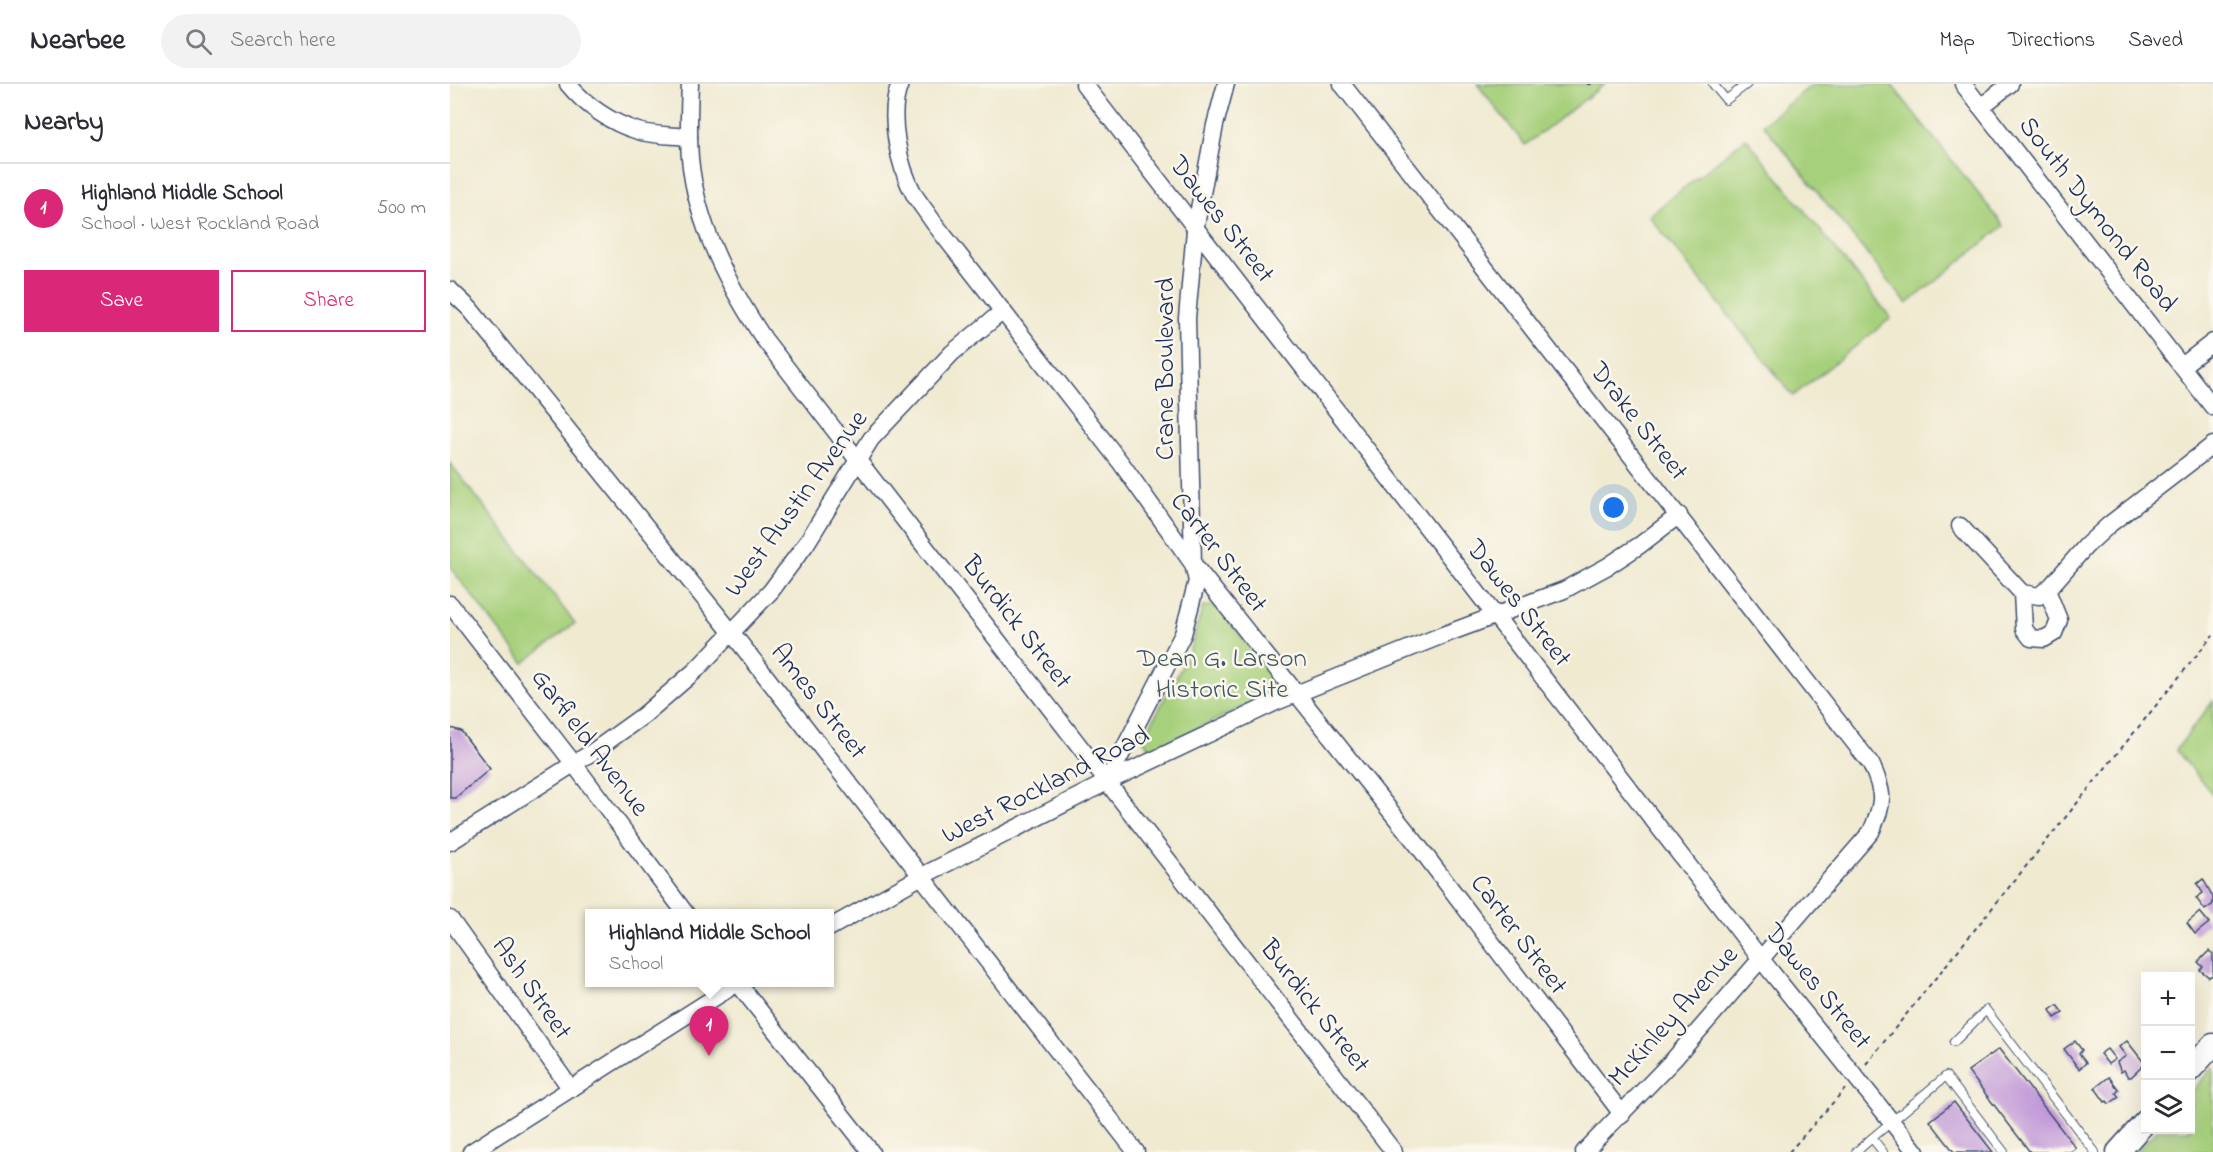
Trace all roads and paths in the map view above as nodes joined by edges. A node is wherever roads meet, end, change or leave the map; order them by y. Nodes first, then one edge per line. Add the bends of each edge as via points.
1 (568, 84) edge
2 (690, 84) edge
3 (900, 84) edge
4 (1084, 84) edge
5 (1226, 84) edge
6 (1342, 84) edge
7 (1587, 84) edge
8 (1594, 84) edge
9 (1713, 84) edge
10 (1747, 84) edge
11 (1963, 84) edge
12 (2010, 84) edge
13 (1981, 106) junction
14 (690, 137) junction
15 (1196, 230) junction
16 (450, 290) edge
17 (1003, 311) junction
18 (2213, 342) edge
19 (2182, 366) junction
20 (2213, 407) edge
21 (2213, 445) edge
22 (858, 459) junction
23 (1679, 515) junction
24 (1960, 526) dead end
25 (1193, 564) junction
26 (2047, 590) junction
27 (2022, 593) junction
28 (450, 604) edge
29 (1496, 617) junction
30 (732, 633) junction
31 (2213, 635) edge
32 (1296, 696) junction
33 (574, 764) junction
34 (1107, 782) junction
35 (1882, 798) joint
36 (450, 842) edge
37 (922, 876) junction
38 (682, 909) edge
39 (450, 919) edge
40 (834, 925) edge
41 (1760, 958) junction
42 (732, 987) edge
43 (741, 987) edge
44 (1954, 1042) dead end
45 (2213, 1045) edge
46 (2195, 1065) edge
47 (1856, 1076) junction
48 (571, 1089) junction
49 (1622, 1114) junction
50 (1891, 1121) junction
51 (2141, 1126) edge
52 (1872, 1138) junction
53 (471, 1152) edge
54 (871, 1152) edge
55 (1136, 1152) edge
56 (1394, 1152) edge
57 (1584, 1152) edge
58 (1789, 1152) edge
59 (1856, 1152) edge
60 (1883, 1152) edge
61 (1916, 1152) edge
62 (2004, 1152) edge
63 (2095, 1152) edge
64 (2118, 1152) edge

1 - 14 street via 579,98 609,119 639,131
2 - 14 street, Burdick Street
3 - 17 street, Carter Street via 896,140 911,188
4 - 15 street, Dawes Street
5 - 15 street, Crane Boulevard
6 - 23 street, Drake Street
7 - 8 path
9 - 10 lane via 1726,100
11 - 13 street, South Dymond Road
12 - 13 street
13 - 19 street, South Dymond Road
14 - 22 street, Burdick Street via 697,193 723,271 764,339
15 - 25 street, Crane Boulevard via 1187,318
15 - 29 street, Dawes Street
16 - 30 street, Ames Street via 470,309
17 - 22 street, West Austin Avenue via 917,388
17 - 25 street, Carter Street
18 - 19 street
19 - 20 street, South Dymond Road
21 - 26 street via 2102,531
22 - 30 street, West Austin Avenue via 806,544 771,591
22 - 34 street, Burdick Street
23 - 29 street, West Rockland Road via 1599,571 1564,590
23 - 35 street, Drake Street via 1871,764
24 - 27 street
25 - 32 street, Carter Street
25 - 34 street, Crane Boulevard via 1197,581 1183,634
26 - 27 street via 2039,597
26 - 27 street via 2059,620 2054,633 2044,639 2031,638 2024,630
28 - 33 street, Garfield Avenue
29 - 32 street, West Rockland Road
29 - 41 street, Dawes Street
30 - 33 street, West Austin Avenue via 644,715
30 - 37 street, Ames Street
31 - 47 path
32 - 34 street, West Rockland Road
32 - 49 street, Carter Street via 1416,843
33 - 36 street, West Austin Avenue
33 - 38 street, Garfield Avenue
34 - 37 street, West Rockland Road
34 - 56 street, Burdick Street
35 - 41 street, McKinley Avenue via 1881,811 1870,832
37 - 40 street, West Rockland Road
37 - 55 street, Ames Street
39 - 48 street, Ash Street
41 - 47 street, Dawes Street
41 - 49 street, McKinley Avenue
42 - 48 street
43 - 54 street
44 - 63 lane via 1986,1010
45 - 46 main road
47 - 50 street, Dawes Street
47 - 58 path
48 - 53 street
49 - 57 street, McKinley Avenue
50 - 52 lane
50 - 61 street, Dawes Street
50 - 62 lane via 1946,1076
51 - 64 main road
52 - 59 lane
52 - 60 lane

